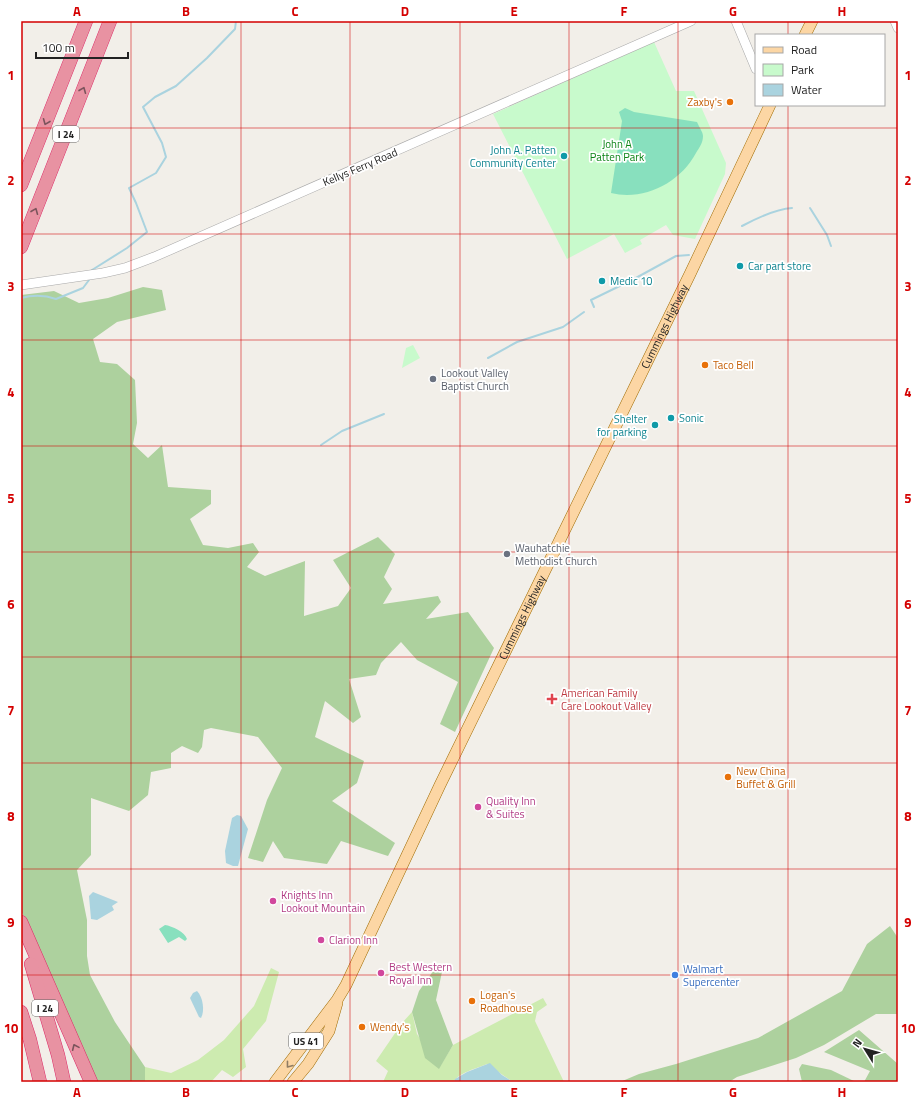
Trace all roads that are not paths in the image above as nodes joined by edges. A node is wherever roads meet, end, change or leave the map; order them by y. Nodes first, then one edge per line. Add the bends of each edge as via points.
1 (86, 21) edge
2 (110, 21) edge
3 (691, 21) edge
4 (736, 21) edge
5 (812, 21) edge
6 (895, 21) edge
7 (898, 28) edge
8 (806, 34) edge
9 (755, 67) edge
10 (770, 106) edge
11 (21, 186) edge
12 (21, 247) edge
13 (21, 285) edge
14 (21, 922) edge
15 (21, 934) edge
16 (337, 1000) junction
17 (21, 1012) edge
18 (40, 1082) edge
19 (64, 1082) edge
20 (91, 1082) edge
21 (275, 1082) edge
22 (294, 1082) edge

1 -> 11 highway, I 24
12 -> 2 highway, I 24
3 - 13 street, Kellys Ferry Road via 154,257 103,273
4 - 9 street
5 - 8 main road
6 - 7 street
10 - 16 main road, Cummings Highway
20 -> 14 highway
15 - 19 highway, I 24 via 42,997
16 -> 21 main road, Cummings Highway / US 41
16 - 22 main road, Cummings Highway / US 41 via 329,1031
17 - 18 highway, I 24

